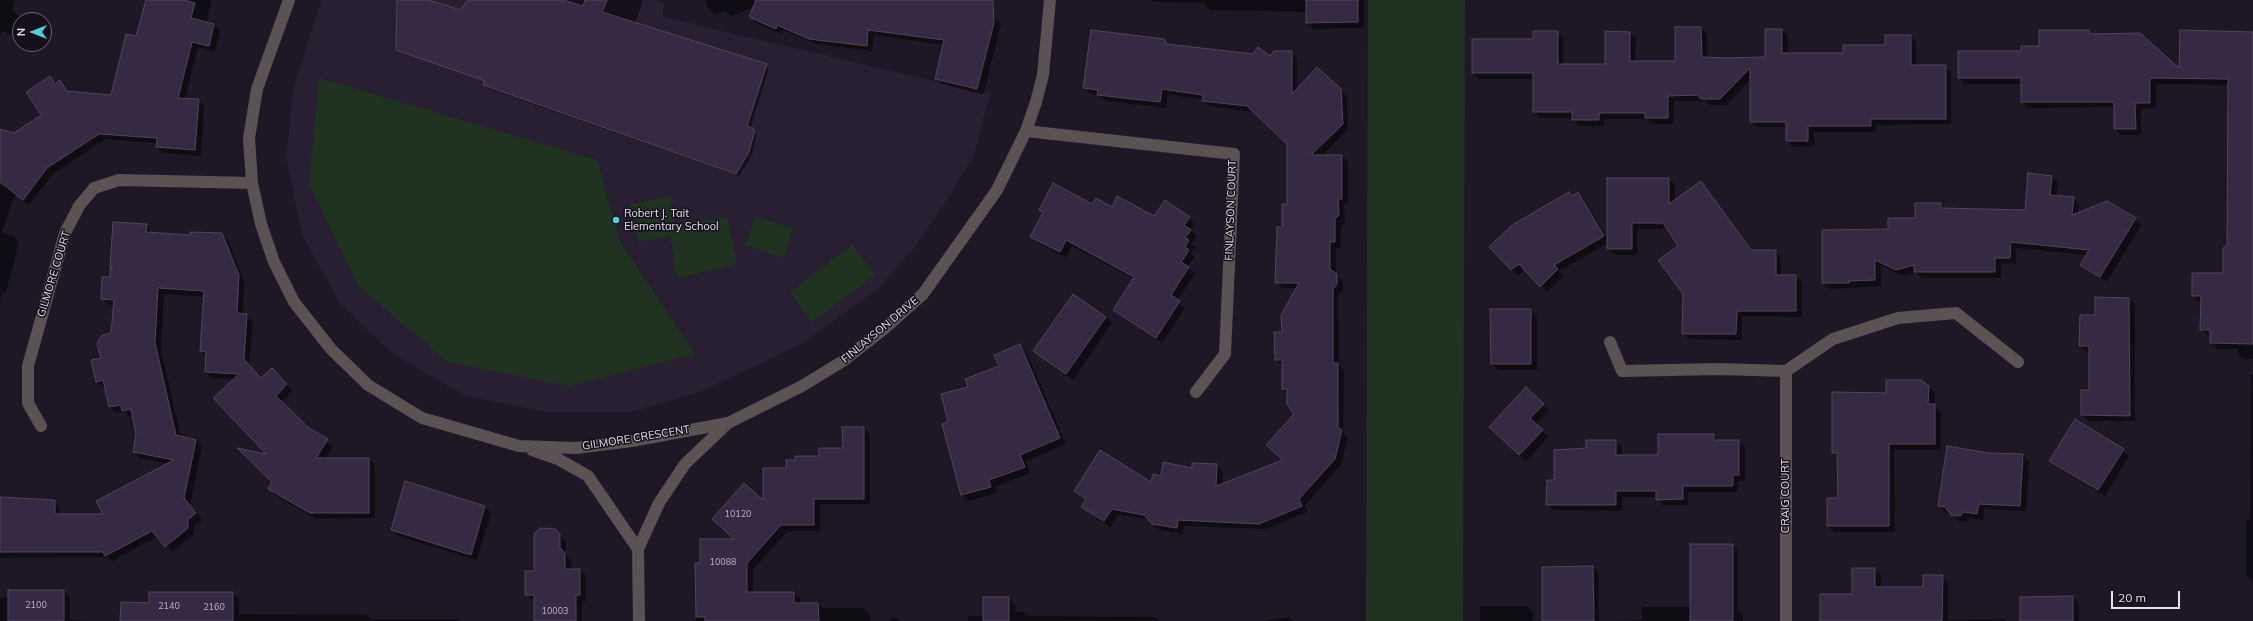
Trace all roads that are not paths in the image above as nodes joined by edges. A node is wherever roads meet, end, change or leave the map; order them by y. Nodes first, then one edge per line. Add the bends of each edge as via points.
1 (289, 0) edge
2 (1050, 0) edge
3 (1026, 131) junction
4 (252, 183) junction
5 (1610, 342) dead end
6 (2018, 362) dead end
7 (1786, 371) junction
8 (1196, 392) dead end
9 (728, 422) junction
10 (40, 426) dead end
11 (519, 446) junction
12 (638, 549) junction
13 (639, 621) edge
14 (1786, 621) edge

1 - 4 street, GILMORE CRESCENT via 257,89 249,138
2 - 3 street, FINLAYSON DRIVE via 1043,75
3 - 8 street, FINLAYSON COURT via 1234,154 1225,354
3 - 9 street, FINLAYSON DRIVE via 997,190 923,294 843,361 796,389
4 - 10 street, GILMORE COURT via 119,180 94,188 79,206 65,233 28,366 28,404
4 - 11 street, GILMORE CRESCENT via 274,262 294,302 331,349 368,385 422,418
5 - 7 street via 1622,371
6 - 7 street via 1956,313 1898,318 1833,339
7 - 14 street, CRAIG COURT
9 - 11 street, GILMORE CRESCENT via 632,441 576,448
9 - 12 street, FINLAYSON DRIVE via 685,464 659,503
11 - 12 street, GILMORE CRESCENT via 558,459 588,476
12 - 13 street, FINLAYSON DRIVE

